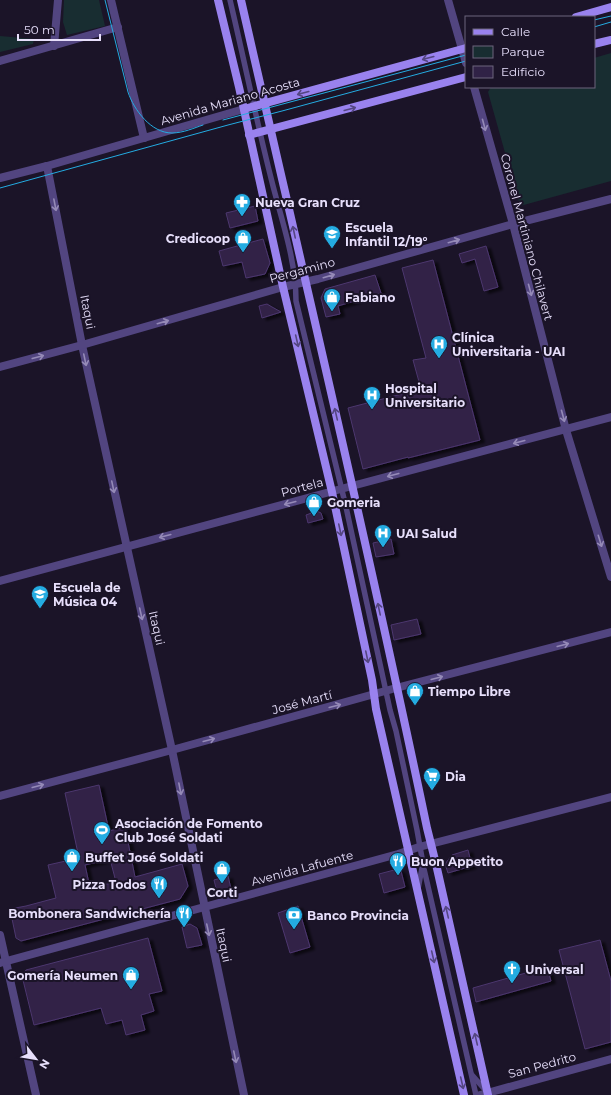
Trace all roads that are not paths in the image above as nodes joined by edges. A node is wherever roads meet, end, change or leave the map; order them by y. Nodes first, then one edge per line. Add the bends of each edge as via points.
1 (58, 0) edge
2 (111, 0) edge
3 (218, 0) edge
4 (230, 0) edge
5 (241, 0) edge
6 (448, 0) edge
7 (611, 7) edge
8 (580, 16) edge
9 (118, 27) junction
10 (611, 40) edge
11 (595, 44) edge
12 (54, 46) junction
13 (464, 48) edge
14 (0, 61) edge
15 (465, 77) edge
16 (474, 88) edge
17 (265, 103) junction
18 (254, 106) junction
19 (244, 109) junction
20 (271, 129) junction
21 (260, 132) junction
22 (249, 135) junction
23 (144, 138) junction
24 (47, 166) junction
25 (0, 178) edge
26 (611, 199) edge
27 (513, 224) junction
28 (305, 282) junction
29 (296, 284) junction
30 (283, 287) junction
31 (82, 345) junction
32 (0, 367) edge
33 (611, 417) edge
34 (566, 430) junction
35 (352, 486) junction
36 (341, 489) junction
37 (332, 492) junction
38 (126, 546) junction
39 (611, 577) edge
40 (0, 581) edge
41 (611, 632) edge
42 (396, 688) junction
43 (386, 691) junction
44 (374, 695) junction
45 (172, 750) junction
46 (0, 796) edge
47 (611, 797) edge
48 (431, 844) junction
49 (419, 847) junction
50 (408, 851) junction
51 (423, 865) junction
52 (418, 891) junction
53 (204, 907) junction
54 (0, 935) edge
55 (3, 962) edge
56 (611, 1059) edge
57 (471, 1075) junction
58 (485, 1094) edge
59 (36, 1095) edge
60 (244, 1095) edge
61 (464, 1095) edge
62 (476, 1095) edge

1 - 12 street
2 - 9 street
3 - 19 main road
4 - 18 lane
5 - 17 main road
6 - 13 street
7 - 8 main road
9 - 12 street
9 - 23 street
10 - 11 main road
12 - 14 street
13 -> 17 main road, Avenida Mariano Acosta
20 -> 15 main road
16 -> 27 street, Coronel Martiniano Chilavert
17 - 18 main road, Avenida Mariano Acosta
17 - 20 main road
18 - 19 main road, Avenida Mariano Acosta
18 - 21 lane
19 - 22 main road
19 - 23 street, Avenida Mariano Acosta
20 - 21 main road
28 -> 20 main road
21 - 22 main road
21 - 29 lane
22 - 30 main road
23 - 24 street, Avenida Mariano Acosta
24 - 25 street, Avenida Mariano Acosta
24 -> 31 street, Itaqui
26 - 27 street, Pergamino
28 -> 27 street, Pergamino
27 -> 34 street, Coronel Martiniano Chilavert
28 - 29 street, Pergamino
35 -> 28 main road
29 - 30 street, Pergamino
29 - 36 lane via 296,301
31 -> 30 street, Pergamino
30 -> 37 main road
32 -> 31 street, Pergamino
31 -> 38 street, Itaqui
33 - 34 street, Portela
34 -> 35 street, Portela
34 -> 39 street, Coronel Martiniano Chilavert
35 - 36 street, Portela
42 -> 35 main road
36 - 37 street, Portela
36 - 43 lane
37 -> 38 street, Portela
37 -> 44 main road
38 - 40 street, Portela
38 -> 45 street, Itaqui
42 -> 41 street, José Martí
42 - 43 street, José Martí
42 - 48 main road
43 - 44 street, José Martí
43 - 49 lane
45 -> 44 street, José Martí
44 - 50 main road
46 -> 45 street, José Martí
45 -> 53 street, Itaqui
47 - 48 street, Avenida Lafuente
48 - 49 street, Avenida Lafuente
58 -> 48 main road
49 - 50 street, Avenida Lafuente
49 - 51 lane
50 - 52 main road
50 - 53 street, Avenida Lafuente
51 - 52 lane
51 - 57 lane
52 -> 61 main road
53 - 55 street, Avenida Lafuente
53 -> 60 street, Itaqui
54 - 55 street
55 - 59 street
56 - 58 street, San Pedrito
57 - 58 lane
57 - 62 lane

